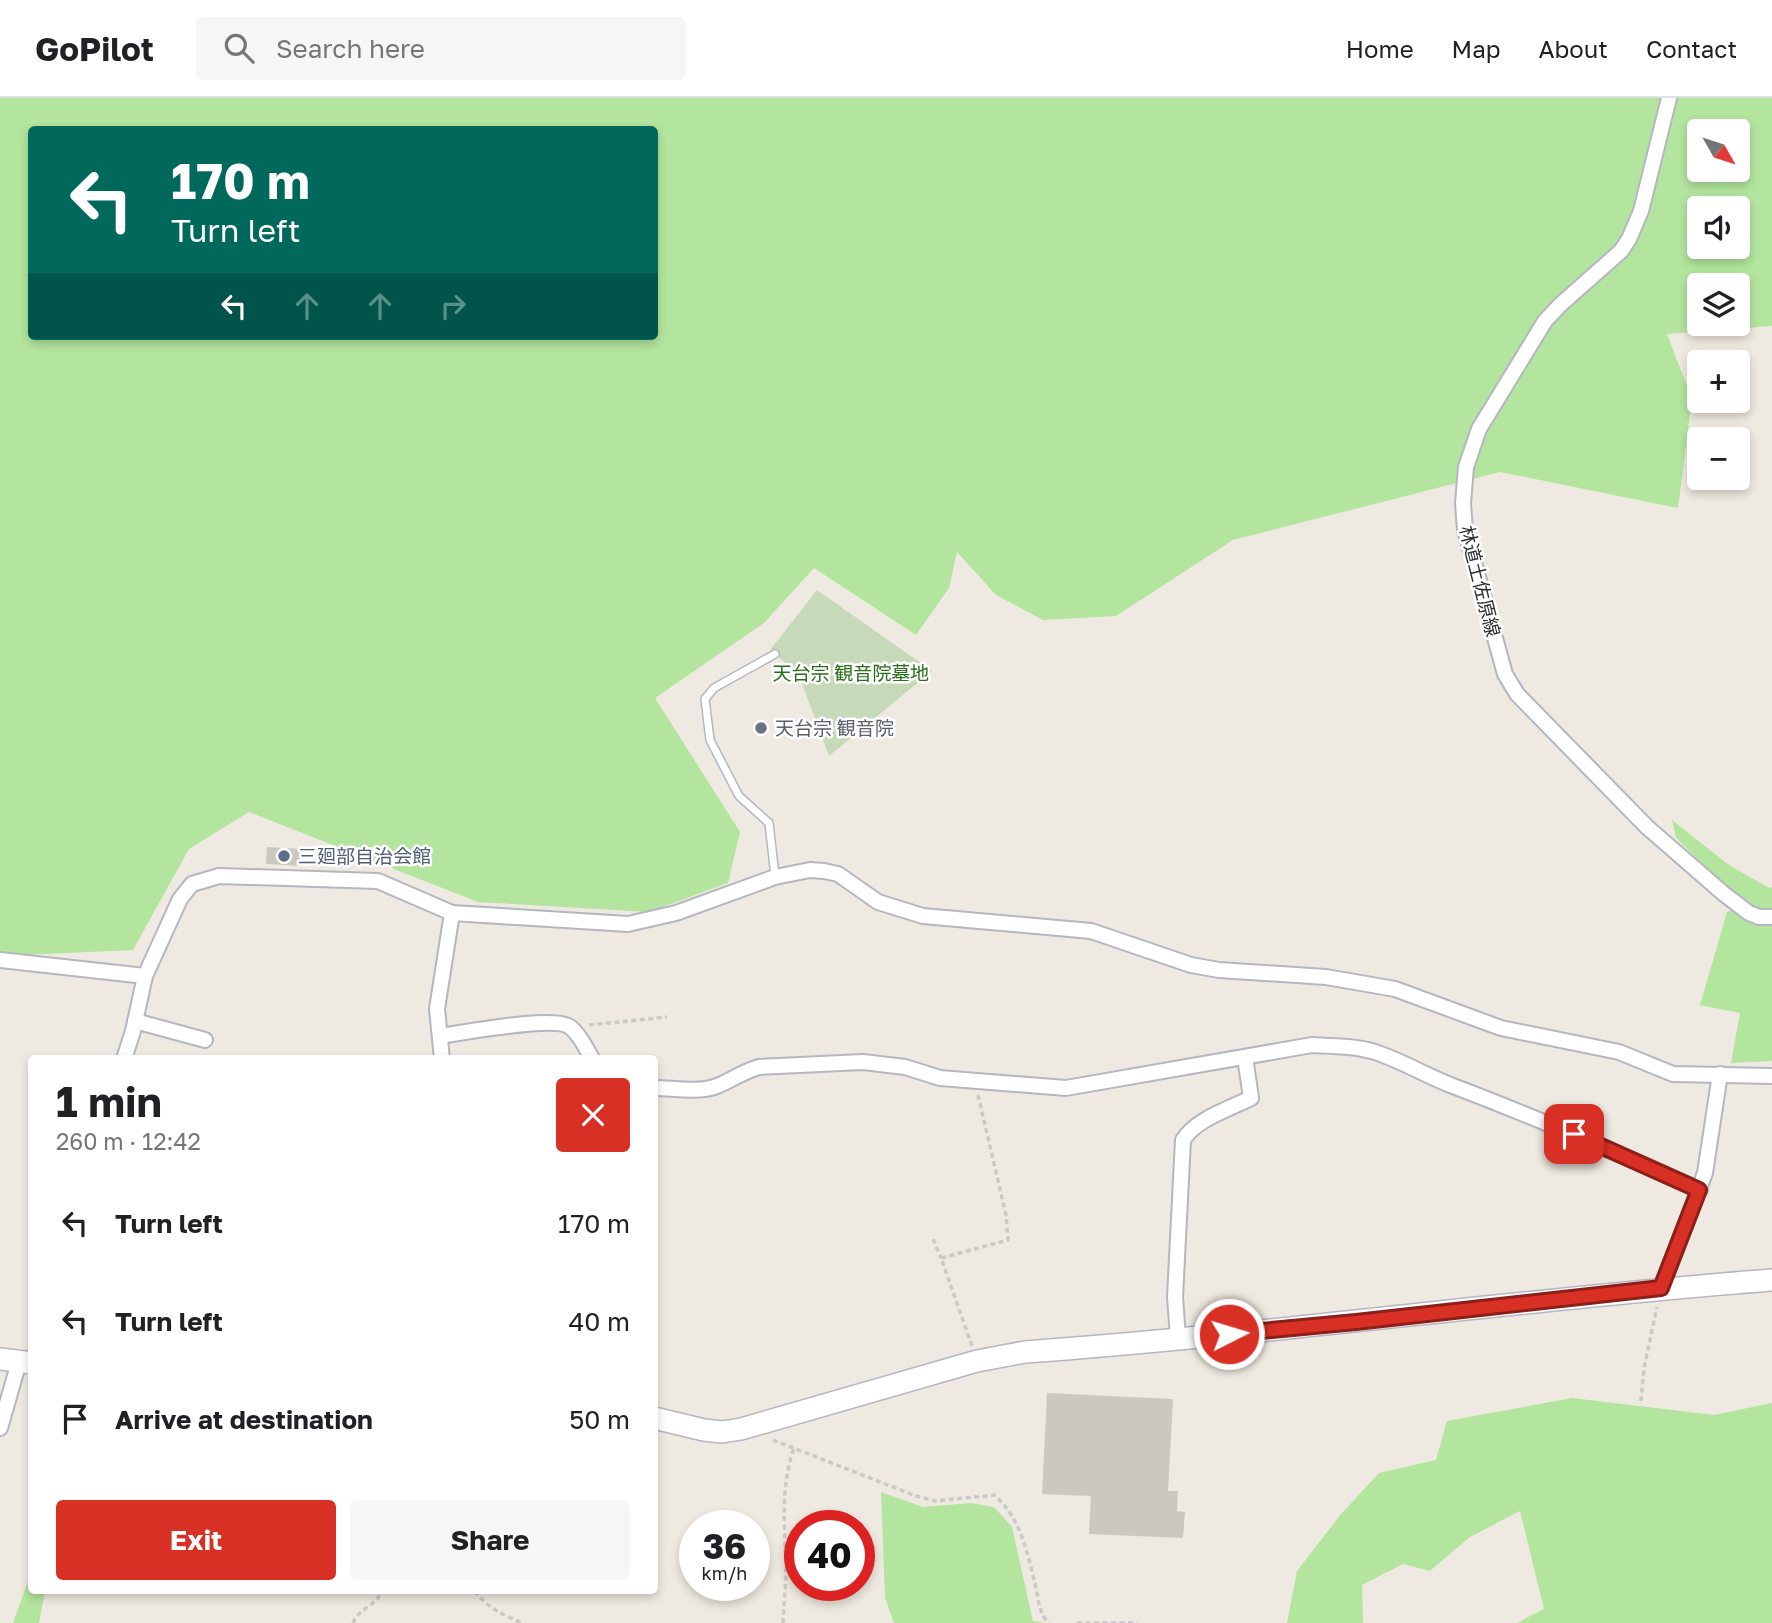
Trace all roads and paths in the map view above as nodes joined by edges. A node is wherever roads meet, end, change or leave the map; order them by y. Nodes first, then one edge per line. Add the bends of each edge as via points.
1 (1669, 98) edge
2 (775, 654) dead end
3 (775, 877) junction
4 (452, 913) junction
5 (1772, 917) edge
6 (0, 960) edge
7 (145, 976) junction
8 (667, 1017) dead end
9 (135, 1021) junction
10 (570, 1027) junction
11 (440, 1036) junction
12 (205, 1040) dead end
13 (125, 1055) edge
14 (442, 1055) edge
15 (590, 1055) edge
16 (1245, 1057) junction
17 (1720, 1074) junction
18 (1772, 1076) edge
19 (975, 1081) junction
20 (658, 1088) edge
21 (1699, 1190) junction
22 (933, 1239) dead end
23 (940, 1258) junction
24 (1772, 1280) edge
25 (1661, 1288) junction
26 (1178, 1338) junction
27 (17, 1361) edge
28 (977, 1361) junction
29 (1641, 1401) dead end
30 (658, 1419) edge
31 (0, 1428) edge
32 (741, 1429) junction
33 (794, 1448) junction
34 (380, 1594) edge
35 (477, 1594) edge
36 (353, 1623) edge
37 (522, 1623) edge
38 (783, 1623) edge
39 (1049, 1623) edge
40 (1077, 1623) edge
41 (1137, 1623) edge

1 - 5 street, 林道土佐原線 via 1641,211 1629,239 1545,321 1479,429 1466,467 1465,530 1505,674 1517,694 1647,827 1749,913
2 - 3 lane via 713,688 705,699 710,740 738,796 769,823
3 - 4 street via 676,913 628,924
3 - 17 street via 824,871 838,874 878,902 923,916 1091,931 1191,965 1326,977 1395,989 1501,1028 1619,1052 1673,1074
4 - 7 street via 379,881 206,878 184,891
4 - 11 street via 437,1009
6 - 7 street
7 - 9 street
8 - 10 path
9 - 12 street
9 - 13 street
10 - 11 street via 538,1023
10 - 15 street
11 - 14 street
16 - 19 street via 1066,1088
16 - 21 street via 1312,1045 1373,1052
16 - 26 street via 1251,1098 1196,1126 1183,1140 1175,1297
17 - 18 street
17 - 21 street
19 - 20 street via 863,1062 759,1067 717,1086
19 - 23 path via 1008,1240
21 - 25 street
22 - 23 path
23 - 28 path
24 - 25 street
25 - 26 street
25 - 29 path
26 - 28 street
27 - 31 street
28 - 32 street
30 - 32 street via 704,1430
32 - 33 path
33 - 38 path via 785,1492
33 - 39 path via 935,1501 994,1495 1014,1516 1042,1616
34 - 36 path
35 - 37 path via 485,1604
40 - 41 path

